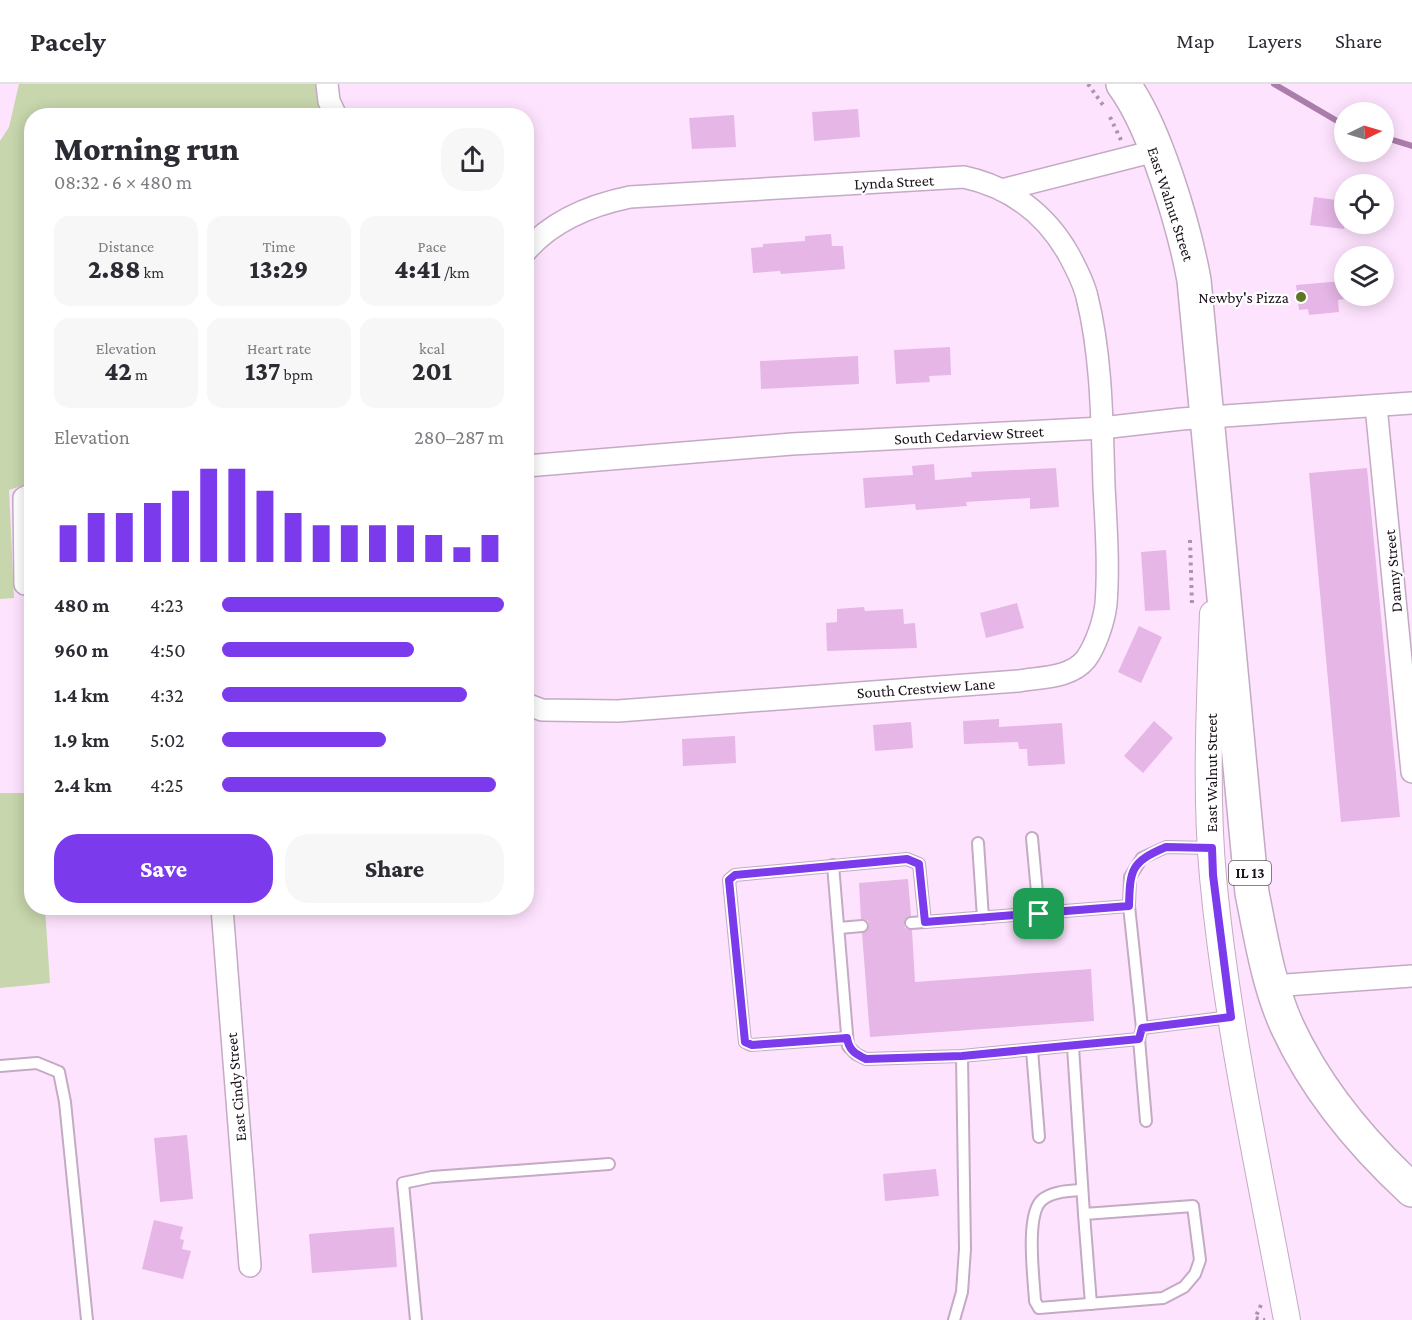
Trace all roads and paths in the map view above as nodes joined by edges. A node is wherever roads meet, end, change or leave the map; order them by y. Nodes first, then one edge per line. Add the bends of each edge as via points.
1 (327, 84) edge
2 (1123, 84) edge
3 (332, 108) edge
4 (1155, 151) junction
5 (1002, 190) junction
6 (534, 241) edge
7 (1412, 403) edge
8 (1377, 406) junction
9 (1208, 416) junction
10 (1102, 428) junction
11 (534, 465) edge
12 (24, 498) edge
13 (1216, 509) junction
14 (24, 544) edge
15 (534, 707) edge
16 (1412, 772) edge
17 (1032, 838) dead end
18 (978, 843) dead end
19 (1212, 848) junction
20 (833, 865) junction
21 (1129, 906) junction
22 (1039, 914) junction
23 (223, 915) edge
24 (983, 918) junction
25 (925, 922) junction
26 (911, 923) dead end
27 (862, 926) dead end
28 (839, 928) junction
29 (1412, 976) edge
30 (1272, 986) junction
31 (1231, 1017) junction
32 (1142, 1028) junction
33 (847, 1038) junction
34 (1139, 1039) junction
35 (1073, 1047) junction
36 (1032, 1050) junction
37 (962, 1056) junction
38 (0, 1066) edge
39 (1146, 1121) dead end
40 (1039, 1137) dead end
41 (609, 1164) dead end
42 (1082, 1190) junction
43 (1412, 1190) edge
44 (1084, 1214) junction
45 (250, 1266) dead end
46 (1091, 1304) junction
47 (1255, 1318) dead end
48 (87, 1320) edge
49 (416, 1320) edge
50 (954, 1320) edge
51 (1265, 1320) edge
52 (1287, 1320) edge

1 - 3 street
2 - 4 highway, East Walnut Street / IL 13
4 - 5 street
4 - 9 highway, East Walnut Street / IL 13 via 1190,256
5 - 6 street, Lynda Street via 988,182 964,177 630,197 595,204
5 - 10 street, Lynda Street via 1033,209 1053,230 1087,294
7 - 8 street, South Cedarview Street
8 - 9 street, South Cedarview Street
8 - 16 street, Danny Street
9 - 10 street, South Cedarview Street
9 - 13 highway, East Walnut Street / IL 13
10 - 11 street, South Cedarview Street via 799,444
10 - 15 street, South Crestview Lane via 1106,606 1086,658 1073,672 1019,681 618,711
12 - 14 street
13 - 19 street, East Walnut Street
13 - 30 highway, East Walnut Street / IL 13 via 1252,892
17 - 22 lane
18 - 24 lane
19 - 21 lane via 1166,847 1142,858 1130,877
19 - 31 street, East Walnut Street
20 - 25 lane via 907,859 919,864
20 - 28 lane
20 - 33 lane via 735,875 729,880 745,1042 752,1045
21 - 22 lane
21 - 32 lane
22 - 24 lane
23 - 45 street, East Cindy Street
24 - 25 lane
25 - 26 lane
27 - 28 lane
28 - 33 lane
29 - 30 street
30 - 43 highway, East Walnut Street / IL 13 via 1304,1059 1349,1126
31 - 32 lane
31 - 52 street, East Walnut Street
32 - 34 lane
33 - 37 lane via 855,1054 866,1059
34 - 35 lane
34 - 39 lane
35 - 36 lane
35 - 42 lane
36 - 37 lane
36 - 40 lane
37 - 50 lane via 965,1249 962,1292
38 - 48 lane via 37,1063 59,1072
41 - 49 lane via 432,1177 403,1183
42 - 44 lane
42 - 46 lane via 1064,1191 1041,1200 1032,1216 1035,1301 1039,1308
44 - 46 lane
44 - 46 lane via 1193,1206 1200,1260 1196,1274 1184,1287 1163,1298
47 - 51 path

